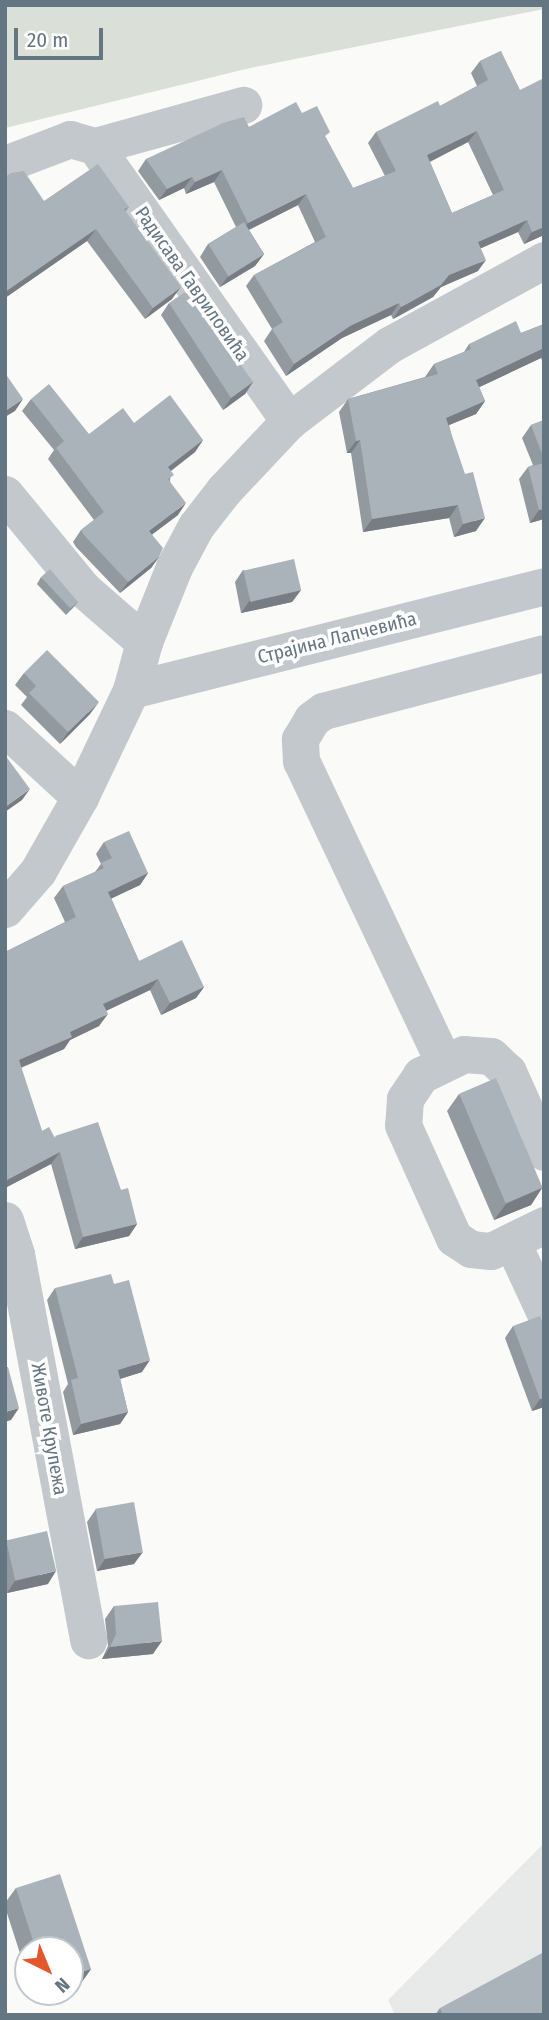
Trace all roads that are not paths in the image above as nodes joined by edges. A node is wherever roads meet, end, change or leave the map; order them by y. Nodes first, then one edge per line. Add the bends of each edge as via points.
1 (243, 105) dead end
2 (95, 146) junction
3 (5, 164) edge
4 (544, 260) edge
5 (289, 421) junction
6 (5, 494) edge
7 (544, 586) edge
8 (144, 642) junction
9 (544, 653) edge
10 (131, 690) junction
11 (5, 728) edge
12 (5, 754) edge
13 (76, 805) junction
14 (5, 909) edge
15 (444, 1063) junction
16 (541, 1136) edge
17 (5, 1220) edge
18 (544, 1224) edge
19 (512, 1242) junction
20 (544, 1311) edge
21 (88, 1640) dead end

1 - 2 street
2 - 3 street via 70,139
2 - 5 street, Радисава Гавриловића
4 - 5 street via 389,345
5 - 8 street via 196,526
6 - 8 street via 83,589
7 - 10 street, Страјина Лапчевића
8 - 10 street
9 - 15 street via 323,712 312,719 300,739 301,761
10 - 13 street
11 - 13 street
12 - 13 street
13 - 14 street via 38,871
15 - 16 street via 464,1054 491,1056 508,1073
15 - 19 street via 421,1075 410,1088 402,1111 403,1125 454,1238 481,1251
17 - 21 street, Животе Крупежа via 16,1254
18 - 19 street
19 - 20 street

